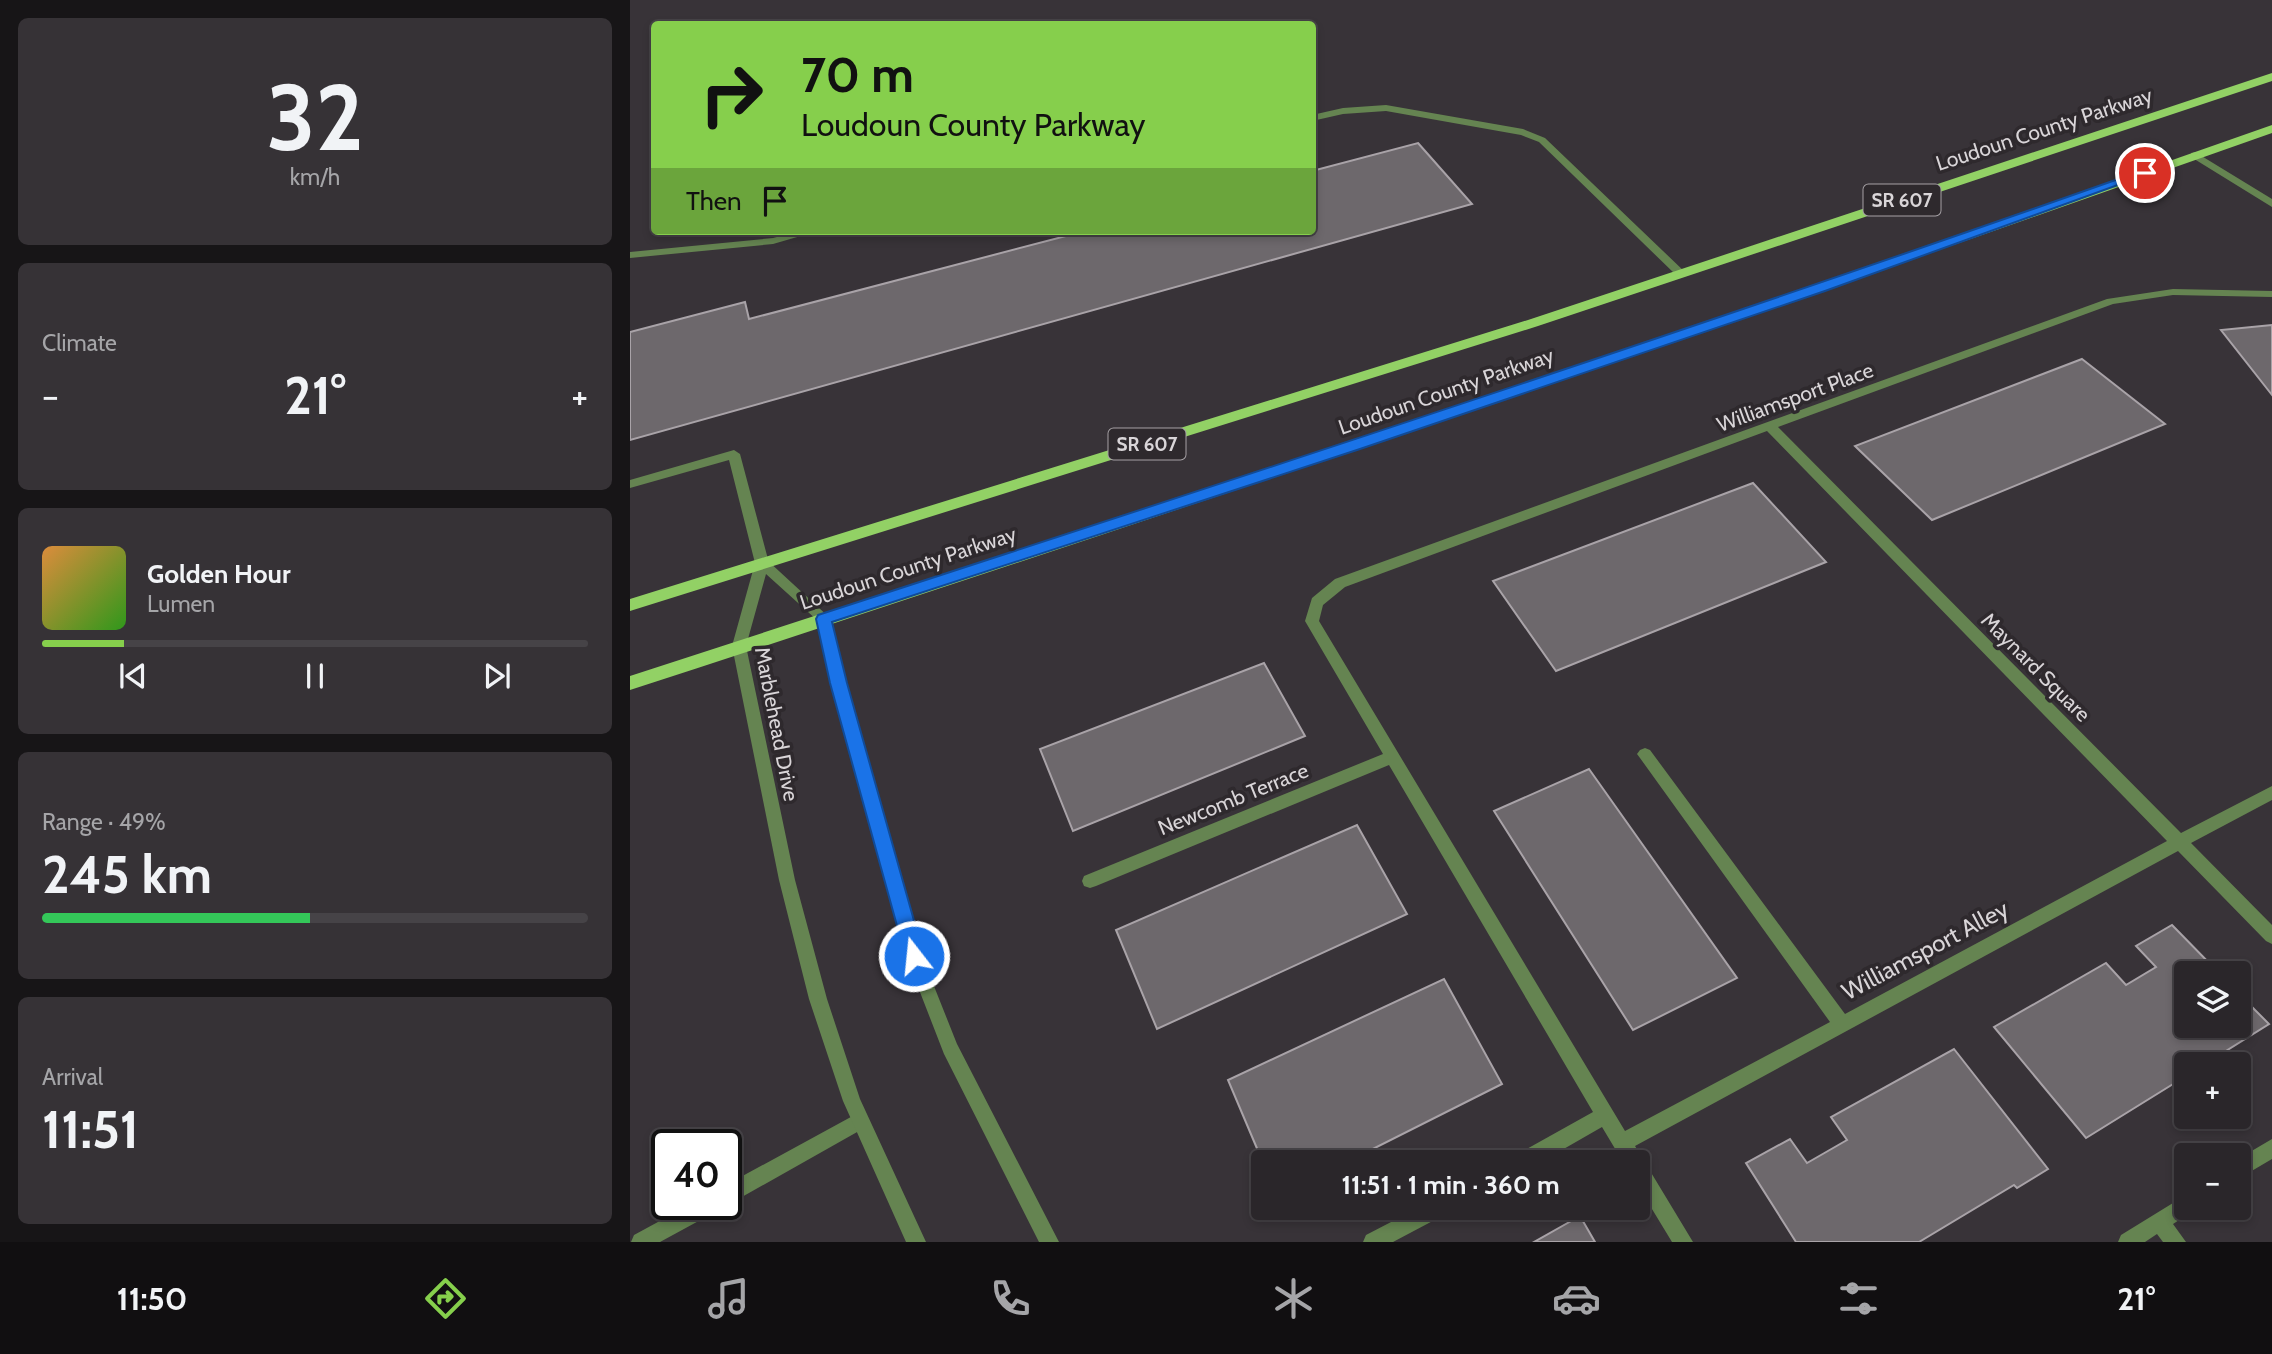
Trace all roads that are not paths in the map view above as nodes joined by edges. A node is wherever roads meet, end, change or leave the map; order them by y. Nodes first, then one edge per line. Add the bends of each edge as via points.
1 (2272, 77) edge
2 (1316, 117) edge
3 (2272, 129) edge
4 (2195, 155) junction
5 (2272, 204) edge
6 (797, 235) edge
7 (630, 255) edge
8 (1679, 273) junction
9 (2272, 294) edge
10 (1770, 427) junction
11 (630, 484) edge
12 (762, 563) junction
13 (630, 605) edge
14 (824, 619) junction
15 (738, 646) junction
16 (630, 682) edge
17 (1645, 754) dead end
18 (1392, 757) junction
19 (2272, 792) edge
20 (2180, 842) junction
21 (1090, 880) dead end
22 (2272, 936) edge
23 (1841, 1023) junction
24 (1604, 1116) junction
25 (860, 1121) junction
26 (1622, 1143) junction
27 (2272, 1148) edge
28 (1544, 1150) edge
29 (1626, 1150) edge
30 (2251, 1162) edge
31 (742, 1186) edge
32 (1650, 1188) edge
33 (2174, 1212) edge
34 (681, 1220) edge
35 (1414, 1220) edge
36 (2159, 1222) junction
37 (641, 1242) edge
38 (916, 1242) edge
39 (1049, 1242) edge
40 (1373, 1242) edge
41 (1683, 1242) edge
42 (2128, 1242) edge
43 (2176, 1242) edge

1 - 8 main road, Loudoun County Parkway / SR 607
2 - 8 street via 1368,108 1400,110 1522,132 1542,140
3 - 4 main road, Loudoun County Parkway / SR 607
4 - 5 street
4 - 14 main road, Loudoun County Parkway / SR 607 via 1821,288
6 - 7 street
8 - 12 main road, Loudoun County Parkway / SR 607
9 - 10 street, Williamsport Place via 2173,292 2111,301
10 - 18 street, Williamsport Place via 1340,583 1317,602 1312,621
10 - 20 street, Maynard Square
11 - 12 street via 734,454
12 - 13 main road, Loudoun County Parkway / SR 607
12 - 14 street
12 - 15 street, Marblehead Drive
14 - 15 main road, Loudoun County Parkway / SR 607
14 - 39 street via 914,956 950,1048
15 - 16 main road, Loudoun County Parkway / SR 607
15 - 25 street, Marblehead Drive via 787,880 818,999
17 - 23 street
18 - 21 street, Newcomb Terrace
18 - 24 street
19 - 20 street, Williamsport Alley
20 - 22 street, Maynard Square
20 - 23 street, Williamsport Alley
23 - 26 street, Williamsport Alley
24 - 26 street
24 - 28 street
25 - 31 street
25 - 38 street, Marblehead Drive
26 - 29 street
27 - 30 street
32 - 41 street
33 - 36 street
34 - 37 street
35 - 40 street
36 - 42 street
36 - 43 street

